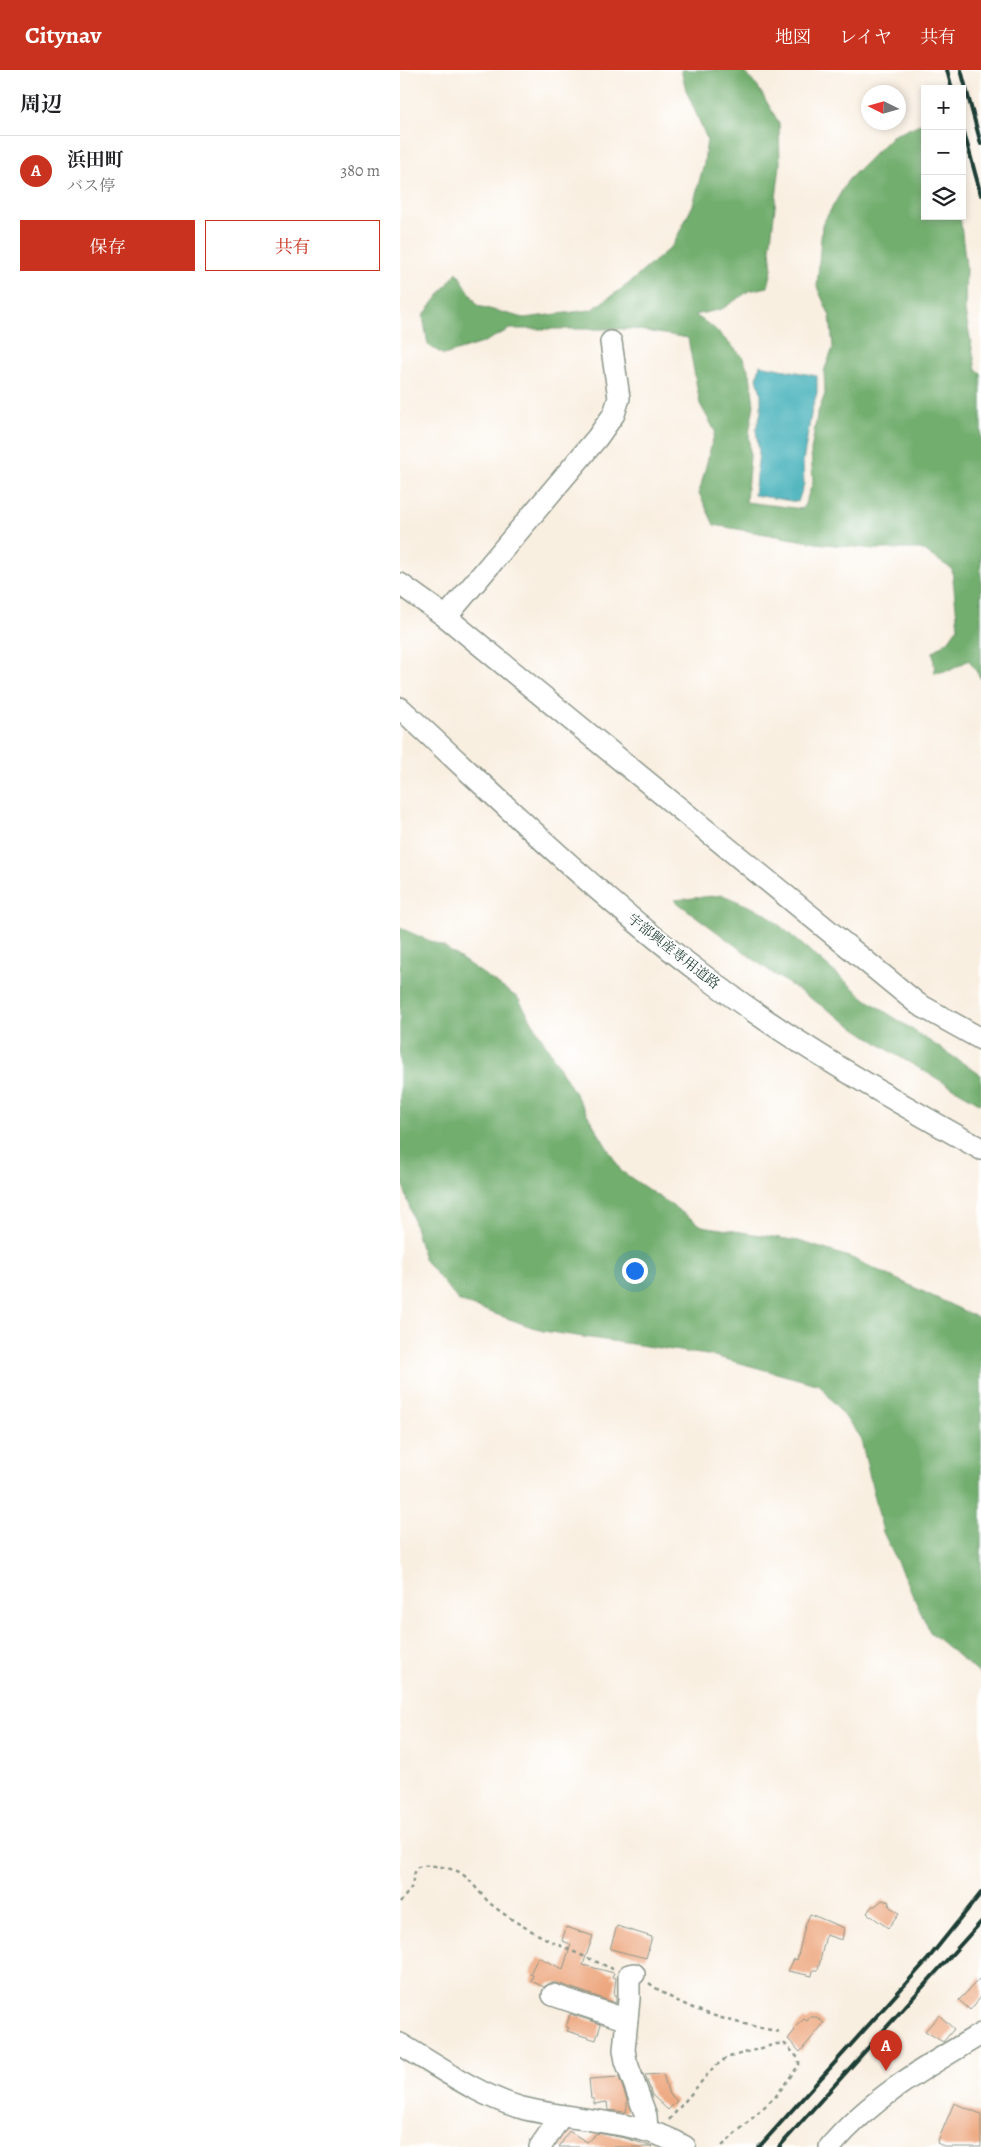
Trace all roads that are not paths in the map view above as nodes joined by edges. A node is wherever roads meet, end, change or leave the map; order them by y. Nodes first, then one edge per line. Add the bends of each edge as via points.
1 (611, 342) dead end
2 (400, 584) edge
3 (446, 617) junction
4 (400, 708) edge
5 (981, 1039) edge
6 (981, 1149) edge
7 (631, 1975) road end
8 (552, 1995) dead end
9 (626, 2020) junction
10 (981, 2034) edge
11 (400, 2044) edge
12 (561, 2116) junction
13 (653, 2132) junction
14 (540, 2147) edge
15 (685, 2147) edge
16 (830, 2147) edge

1 - 3 street via 620,398 614,414
2 - 3 street
3 - 5 street via 918,1004
4 - 6 street, 宇部興産専用道路 via 593,886 703,976 896,1102
7 - 9 street
8 - 9 street
9 - 13 street via 626,2061
10 - 16 street via 886,2094
11 - 12 street via 492,2097
12 - 13 street
12 - 14 street
13 - 15 street

